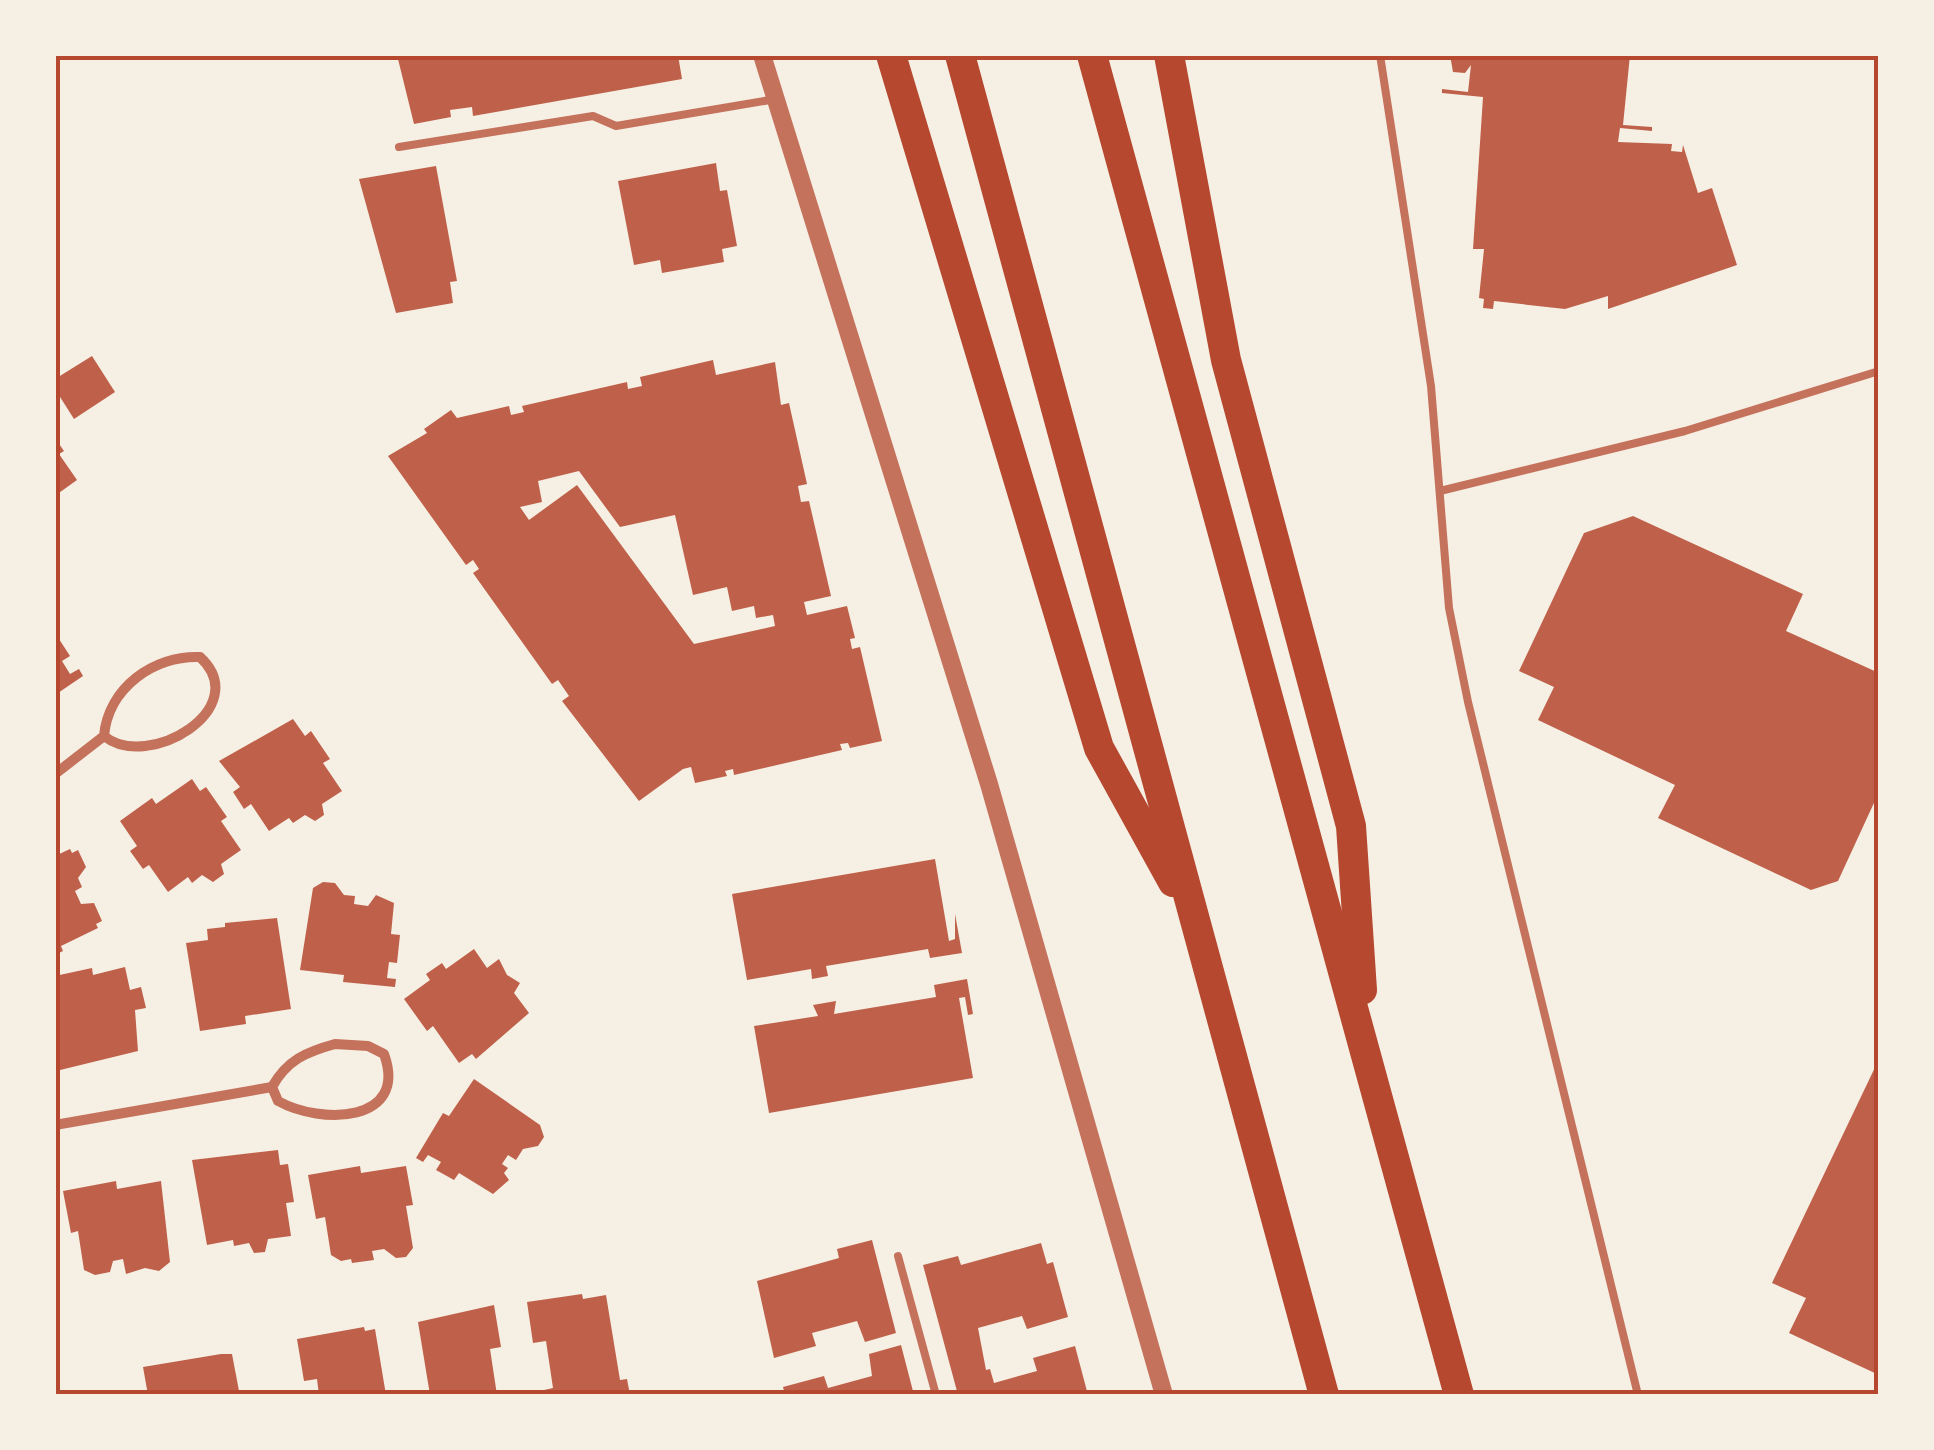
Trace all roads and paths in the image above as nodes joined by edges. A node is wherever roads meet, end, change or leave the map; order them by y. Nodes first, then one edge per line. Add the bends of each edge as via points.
1 (762, 55) edge
2 (891, 55) edge
3 (960, 55) edge
4 (1092, 55) edge
5 (1169, 55) edge
6 (1380, 55) edge
7 (776, 99) junction
8 (399, 147) dead end
9 (1879, 372) edge
10 (1440, 492) junction
11 (104, 736) junction
12 (55, 774) edge
13 (1197, 926) junction
14 (1366, 1058) junction
15 (272, 1087) junction
16 (55, 1125) edge
17 (898, 1256) dead end
18 (936, 1395) edge
19 (1164, 1395) edge
20 (1324, 1395) edge
21 (1458, 1395) edge
22 (1638, 1395) edge

1 - 7 street
2 - 13 highway via 1099,748
3 - 13 highway
4 - 14 highway
5 - 14 highway via 1226,360 1351,826
6 - 10 lane
7 - 8 lane via 616,126 593,116
7 - 19 street via 990,784
9 - 10 lane via 1685,431
10 - 22 lane via 1442,555 1468,702
11 - 11 street via 128,749 143,748 188,729 210,712 218,692 213,669 200,657 174,656 140,673 106,718
11 - 12 street
13 - 20 highway
14 - 21 highway
15 - 15 street via 292,1109 337,1116 374,1105 386,1094 391,1074 384,1054 334,1044 302,1054
15 - 16 street
17 - 18 lane

